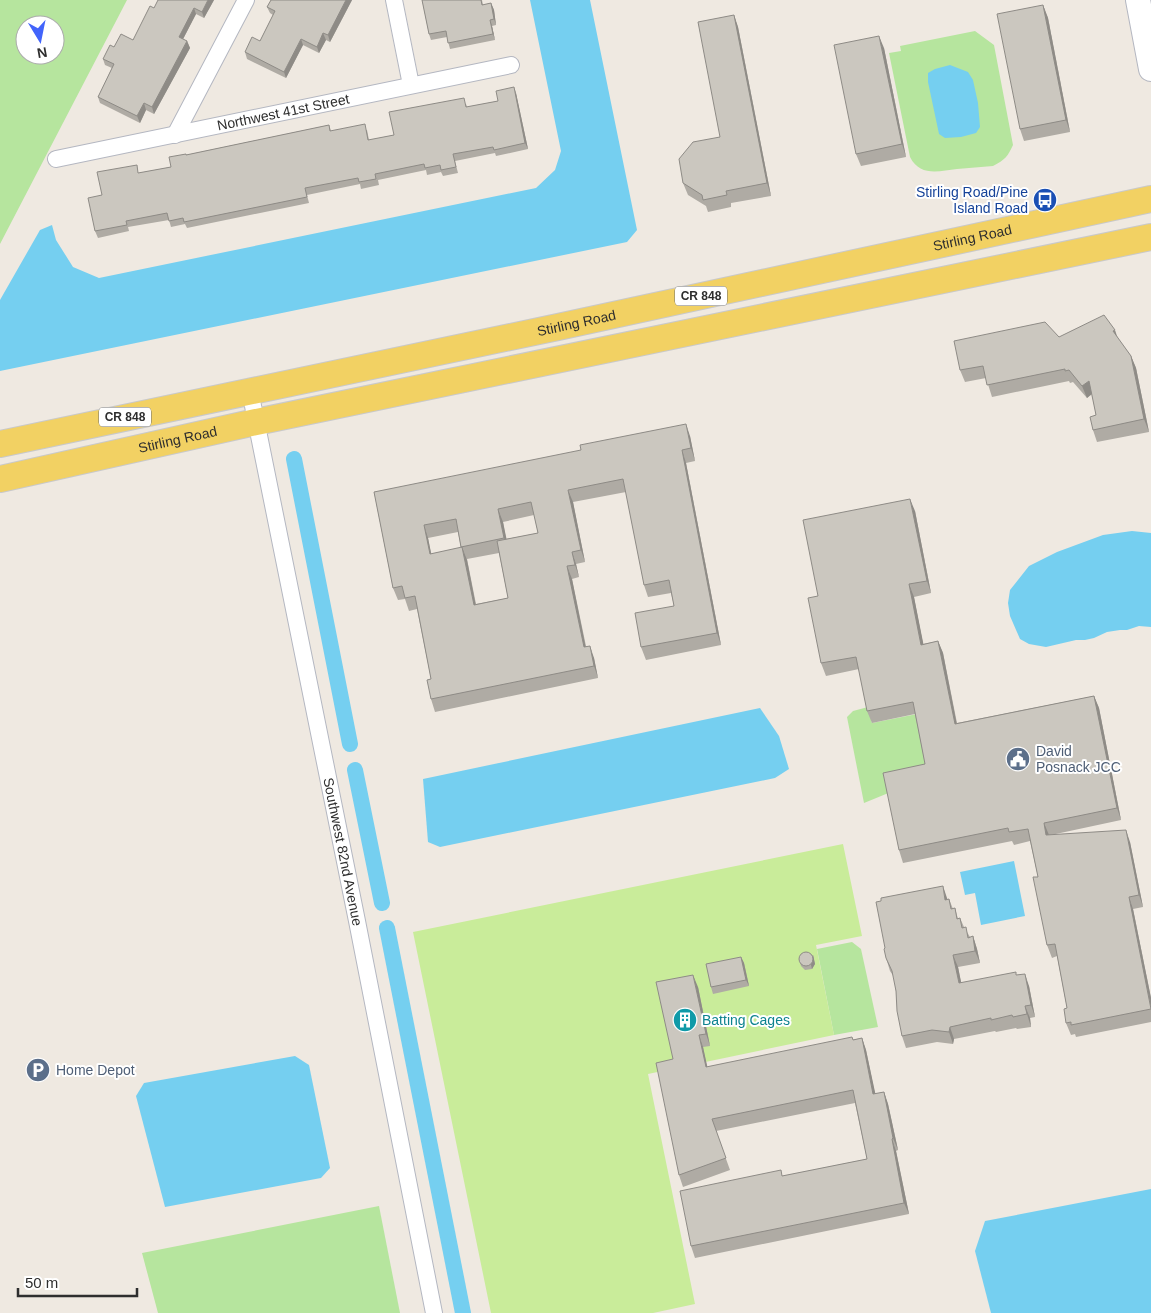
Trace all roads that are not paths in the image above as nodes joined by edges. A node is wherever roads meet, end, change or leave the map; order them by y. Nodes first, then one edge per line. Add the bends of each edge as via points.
1 (246, 0) edge
2 (394, 0) edge
3 (1138, 0) edge
4 (511, 65) dead end
5 (1151, 69) edge
6 (412, 86) junction
7 (175, 135) junction
8 (56, 159) dead end
9 (1151, 199) edge
10 (1151, 237) edge
11 (696, 297) junction
12 (703, 330) junction
13 (250, 391) junction
14 (256, 422) junction
15 (0, 444) edge
16 (0, 479) edge
17 (434, 1313) edge

1 - 7 street
2 - 6 street
3 - 5 main road
4 - 6 street, Northwest 41st Street
6 - 7 street, Northwest 41st Street
7 - 8 street, Northwest 41st Street
9 - 11 main road, Stirling Road / CR 848
10 - 12 main road, Stirling Road / CR 848
11 - 12 main road
11 - 13 main road, Stirling Road / CR 848
12 - 14 main road, Stirling Road / CR 848
13 - 14 street, Southwest 82nd Avenue
13 - 15 main road, Stirling Road / CR 848
14 - 16 main road, Stirling Road / CR 848
14 - 17 street, Southwest 82nd Avenue

